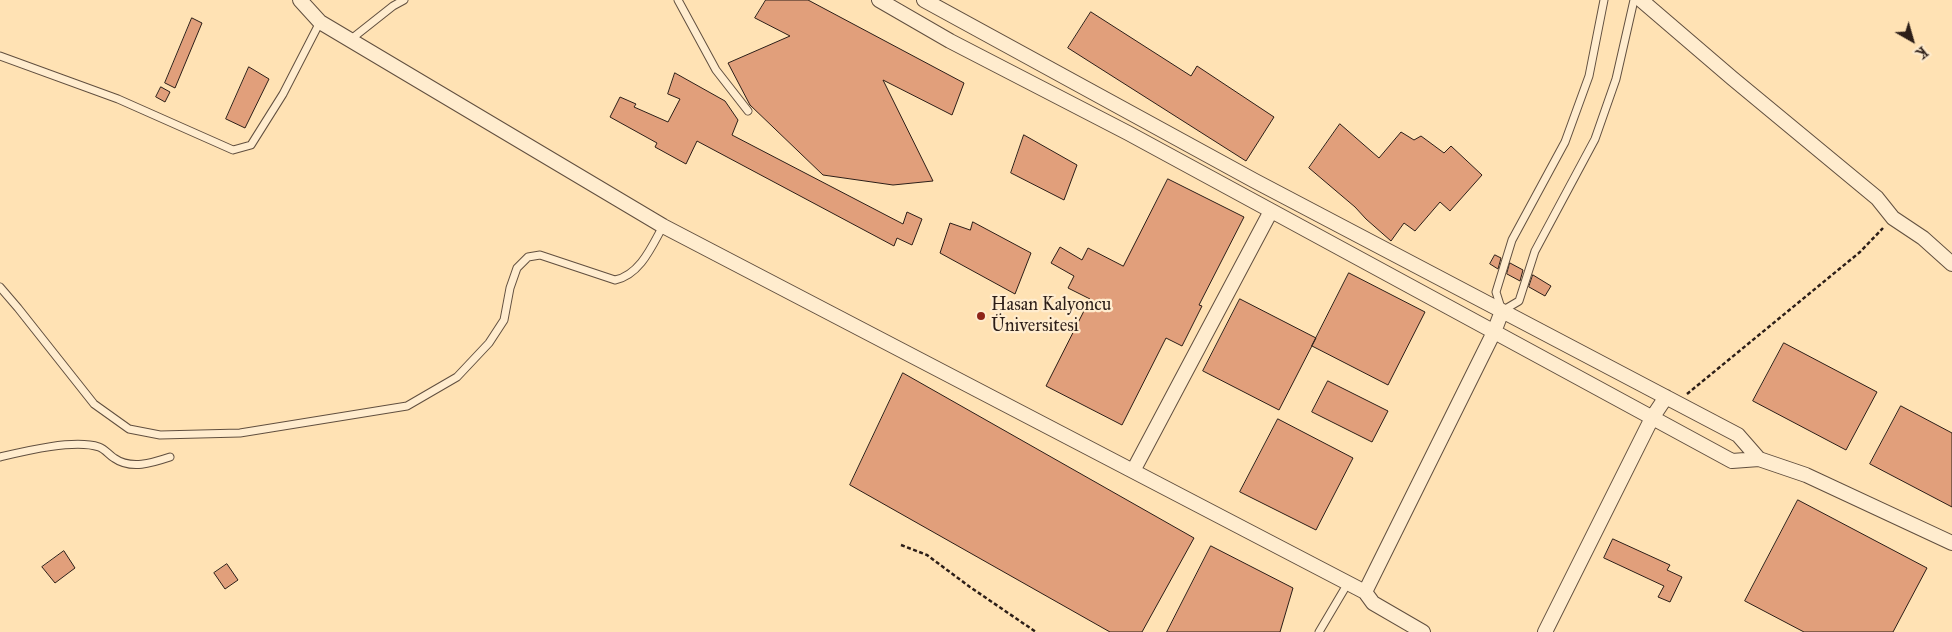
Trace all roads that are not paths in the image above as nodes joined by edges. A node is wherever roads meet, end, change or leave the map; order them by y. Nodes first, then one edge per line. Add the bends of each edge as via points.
1 (300, 0) edge
2 (404, 0) edge
3 (678, 0) edge
4 (878, 0) edge
5 (924, 0) edge
6 (1604, 0) edge
7 (1634, 0) edge
8 (1641, 0) edge
9 (320, 22) junction
10 (350, 40) junction
11 (0, 56) edge
12 (748, 111) dead end
13 (1271, 211) junction
14 (664, 226) junction
15 (1952, 264) edge
16 (0, 287) edge
17 (1502, 311) junction
18 (1494, 332) junction
19 (1671, 400) junction
20 (1652, 418) junction
21 (0, 457) edge
22 (170, 457) dead end
23 (1759, 458) junction
24 (1133, 471) junction
25 (1952, 543) edge
26 (1348, 583) junction
27 (1365, 592) junction
28 (1319, 632) edge
29 (1423, 632) edge
30 (1545, 632) edge

1 - 9 street
2 - 10 lane
3 - 12 lane via 716,70
4 - 13 street
5 - 17 street via 1255,181
6 - 17 lane via 1588,76 1565,142 1512,240 1496,292
7 - 17 lane via 1616,79 1595,139 1535,250 1519,301
8 - 15 street via 1877,198 1893,218 1923,238
9 - 10 street
9 - 11 lane via 251,145 233,150 118,99
10 - 14 street
13 - 18 street
13 - 24 street
14 - 16 lane via 640,264 626,278 615,280 540,255 528,257 517,268 504,320 489,343 457,377 408,406 240,433 160,435 129,429 94,404
14 - 24 street
17 - 18 street
17 - 19 street
18 - 20 street
18 - 27 street
19 - 20 street
19 - 23 street via 1738,435
20 - 23 street via 1732,461
20 - 30 street
21 - 22 lane via 36,448 83,445 100,447 129,465
23 - 25 street via 1806,475
24 - 26 street
26 - 27 street
26 - 28 lane
27 - 29 street via 1373,603

